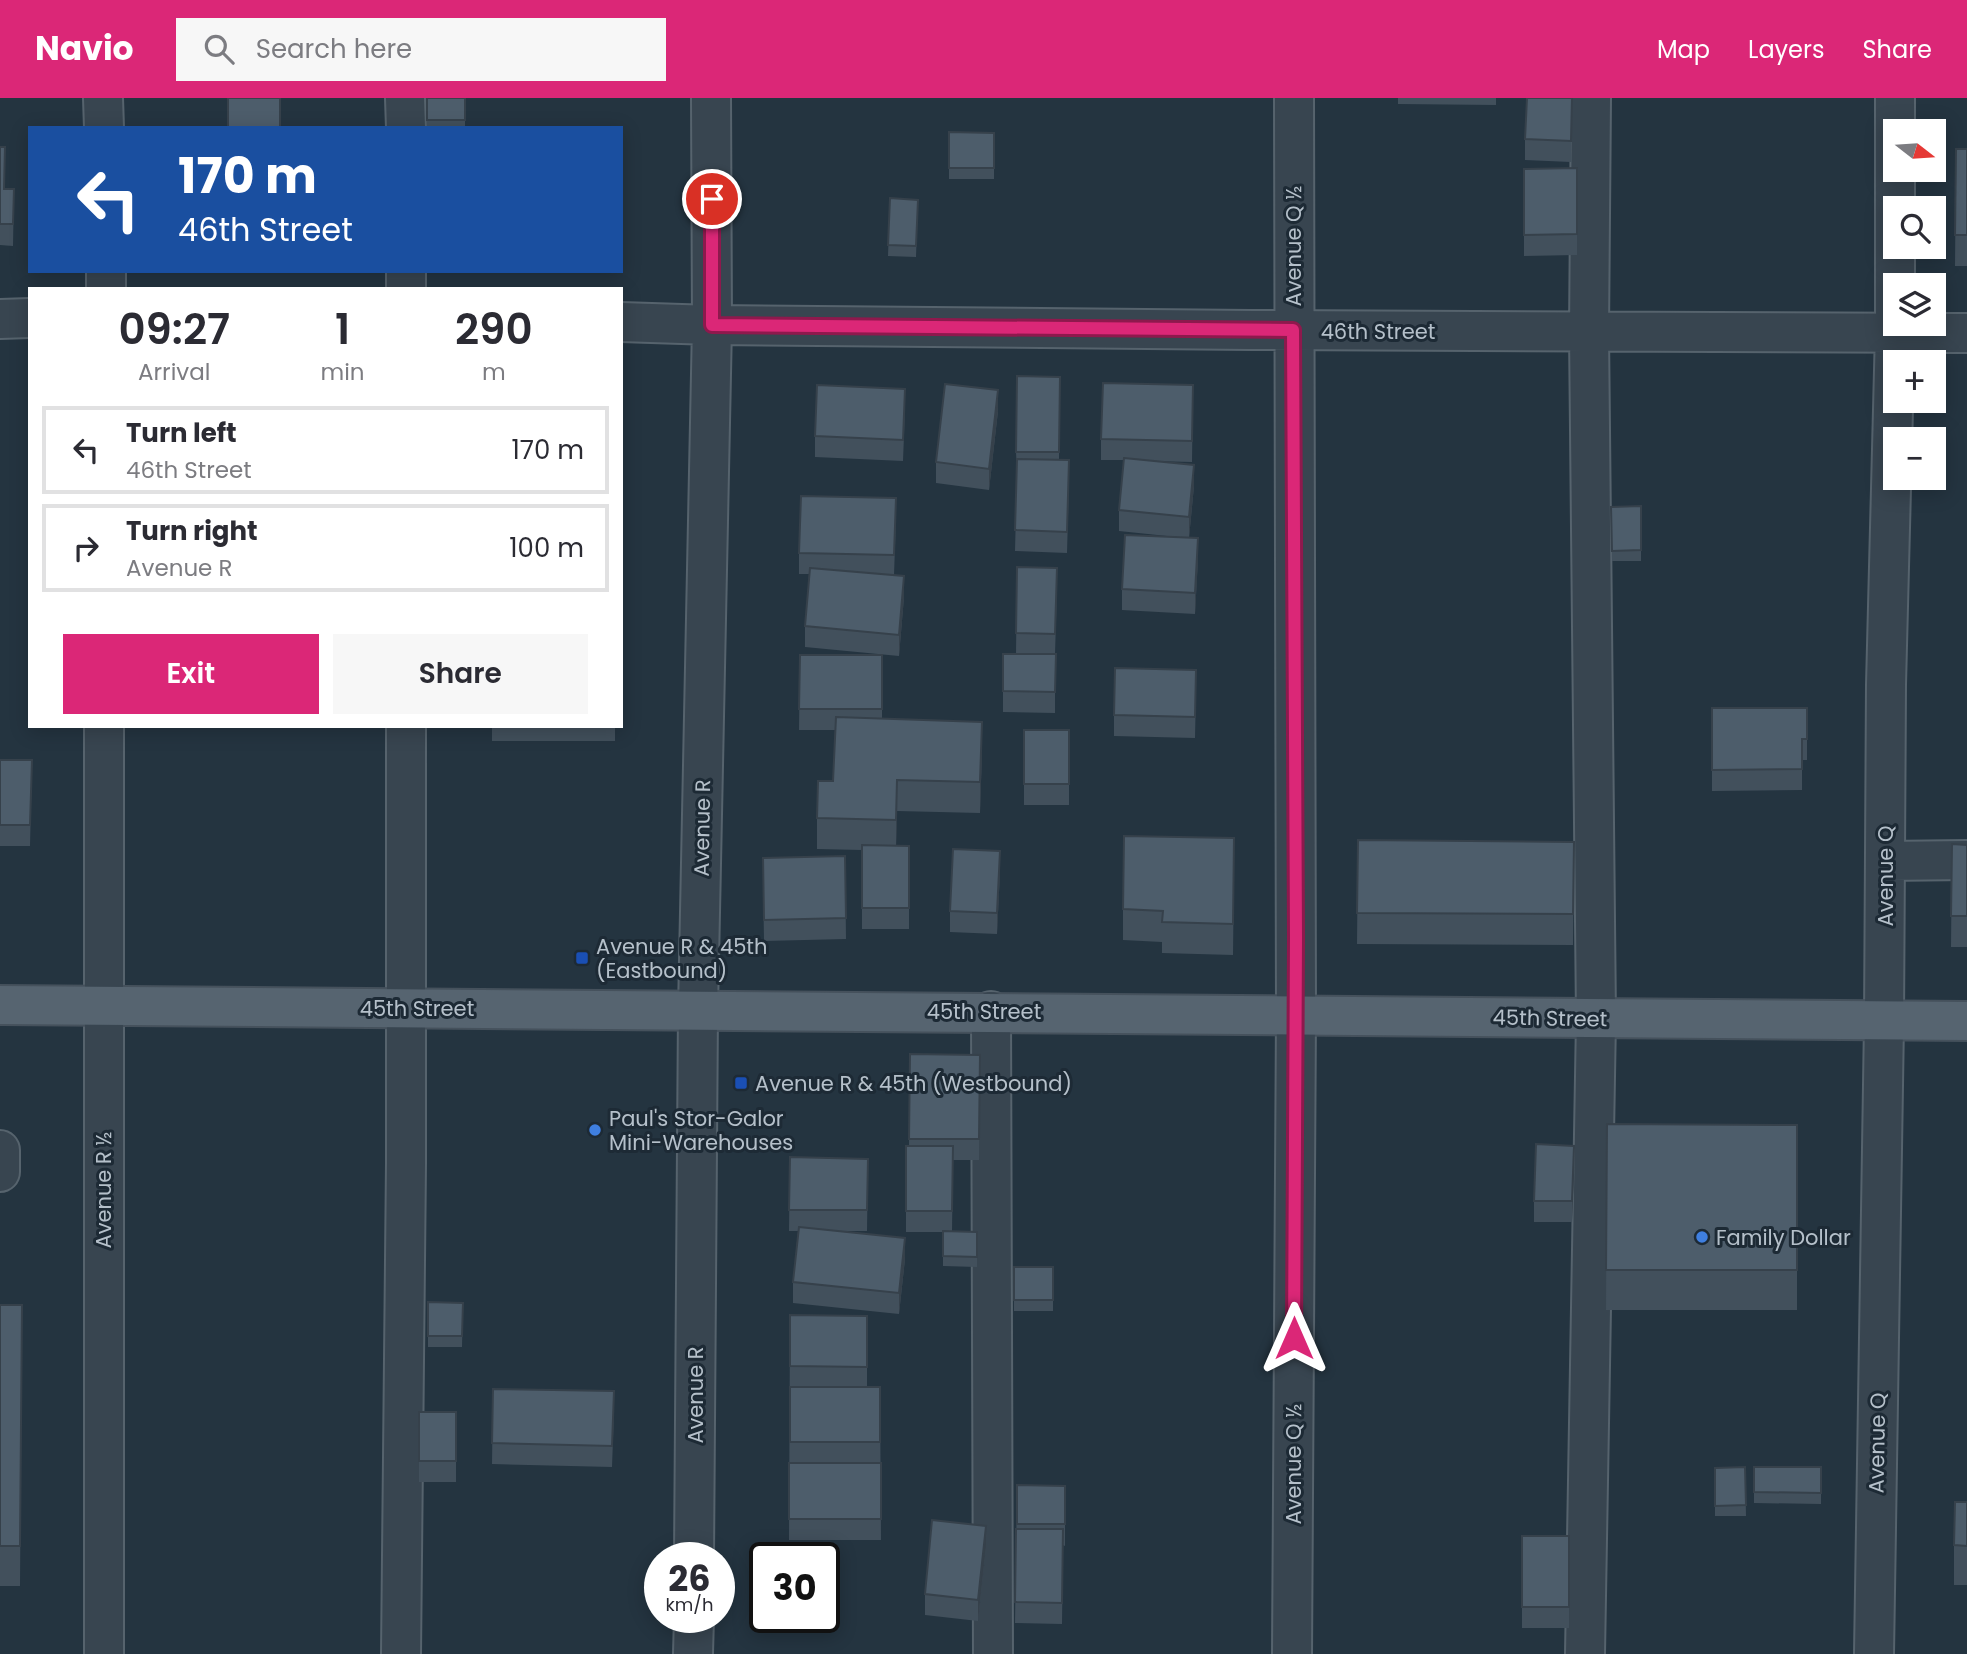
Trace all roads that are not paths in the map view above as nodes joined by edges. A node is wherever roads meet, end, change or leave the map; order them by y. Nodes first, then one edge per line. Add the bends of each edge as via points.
1 (103, 98) edge
2 (405, 98) edge
3 (711, 98) edge
4 (1294, 98) edge
5 (1591, 98) edge
6 (1895, 98) edge
7 (104, 126) edge
8 (405, 126) edge
9 (1895, 273) edge
10 (28, 318) edge
11 (0, 319) edge
12 (623, 322) edge
13 (712, 325) junction
14 (1293, 330) junction
15 (1883, 331) edge
16 (1589, 332) junction
17 (1946, 332) edge
18 (1967, 332) edge
19 (1895, 336) edge
20 (104, 728) edge
21 (406, 728) edge
22 (1967, 860) edge
23 (1885, 861) junction
24 (0, 1005) edge
25 (102, 1006) junction
26 (405, 1008) junction
27 (698, 1010) junction
28 (991, 1011) junction
29 (1296, 1015) junction
30 (1596, 1019) junction
31 (1967, 1021) edge
32 (1884, 1022) junction
33 (0, 1150) edge
34 (0, 1172) edge
35 (694, 1542) edge
36 (694, 1633) edge
37 (104, 1654) edge
38 (401, 1654) edge
39 (693, 1654) edge
40 (993, 1654) edge
41 (1292, 1654) edge
42 (1585, 1654) edge
43 (1874, 1654) edge

1 - 7 street
2 - 8 street
3 - 13 street, Avenue R
4 - 14 street, Avenue Q ½
5 - 16 street
6 - 9 street, Avenue Q
10 - 11 street
12 - 13 street, 46th Street
13 - 14 street, 46th Street
13 - 27 street, Avenue R
14 - 16 street, 46th Street
14 - 29 street, Avenue Q ½
15 - 16 street, 46th Street
16 - 30 street
17 - 18 street, 46th Street
19 - 23 street, Avenue Q
20 - 25 street, Avenue R ½
21 - 26 street
22 - 23 street
23 - 32 street, Avenue Q
24 - 25 main road, 45th Street
25 - 26 main road, 45th Street
25 - 37 street, Avenue R ½
26 - 27 main road, 45th Street
26 - 38 street
27 - 28 main road, 45th Street
27 - 35 street, Avenue R
28 - 29 main road, 45th Street
28 - 40 street
29 - 30 main road, 45th Street
29 - 41 street, Avenue Q ½
30 - 32 main road, 45th Street
30 - 42 street
31 - 32 main road, 45th Street
32 - 43 street, Avenue Q
33 - 34 street
36 - 39 street

